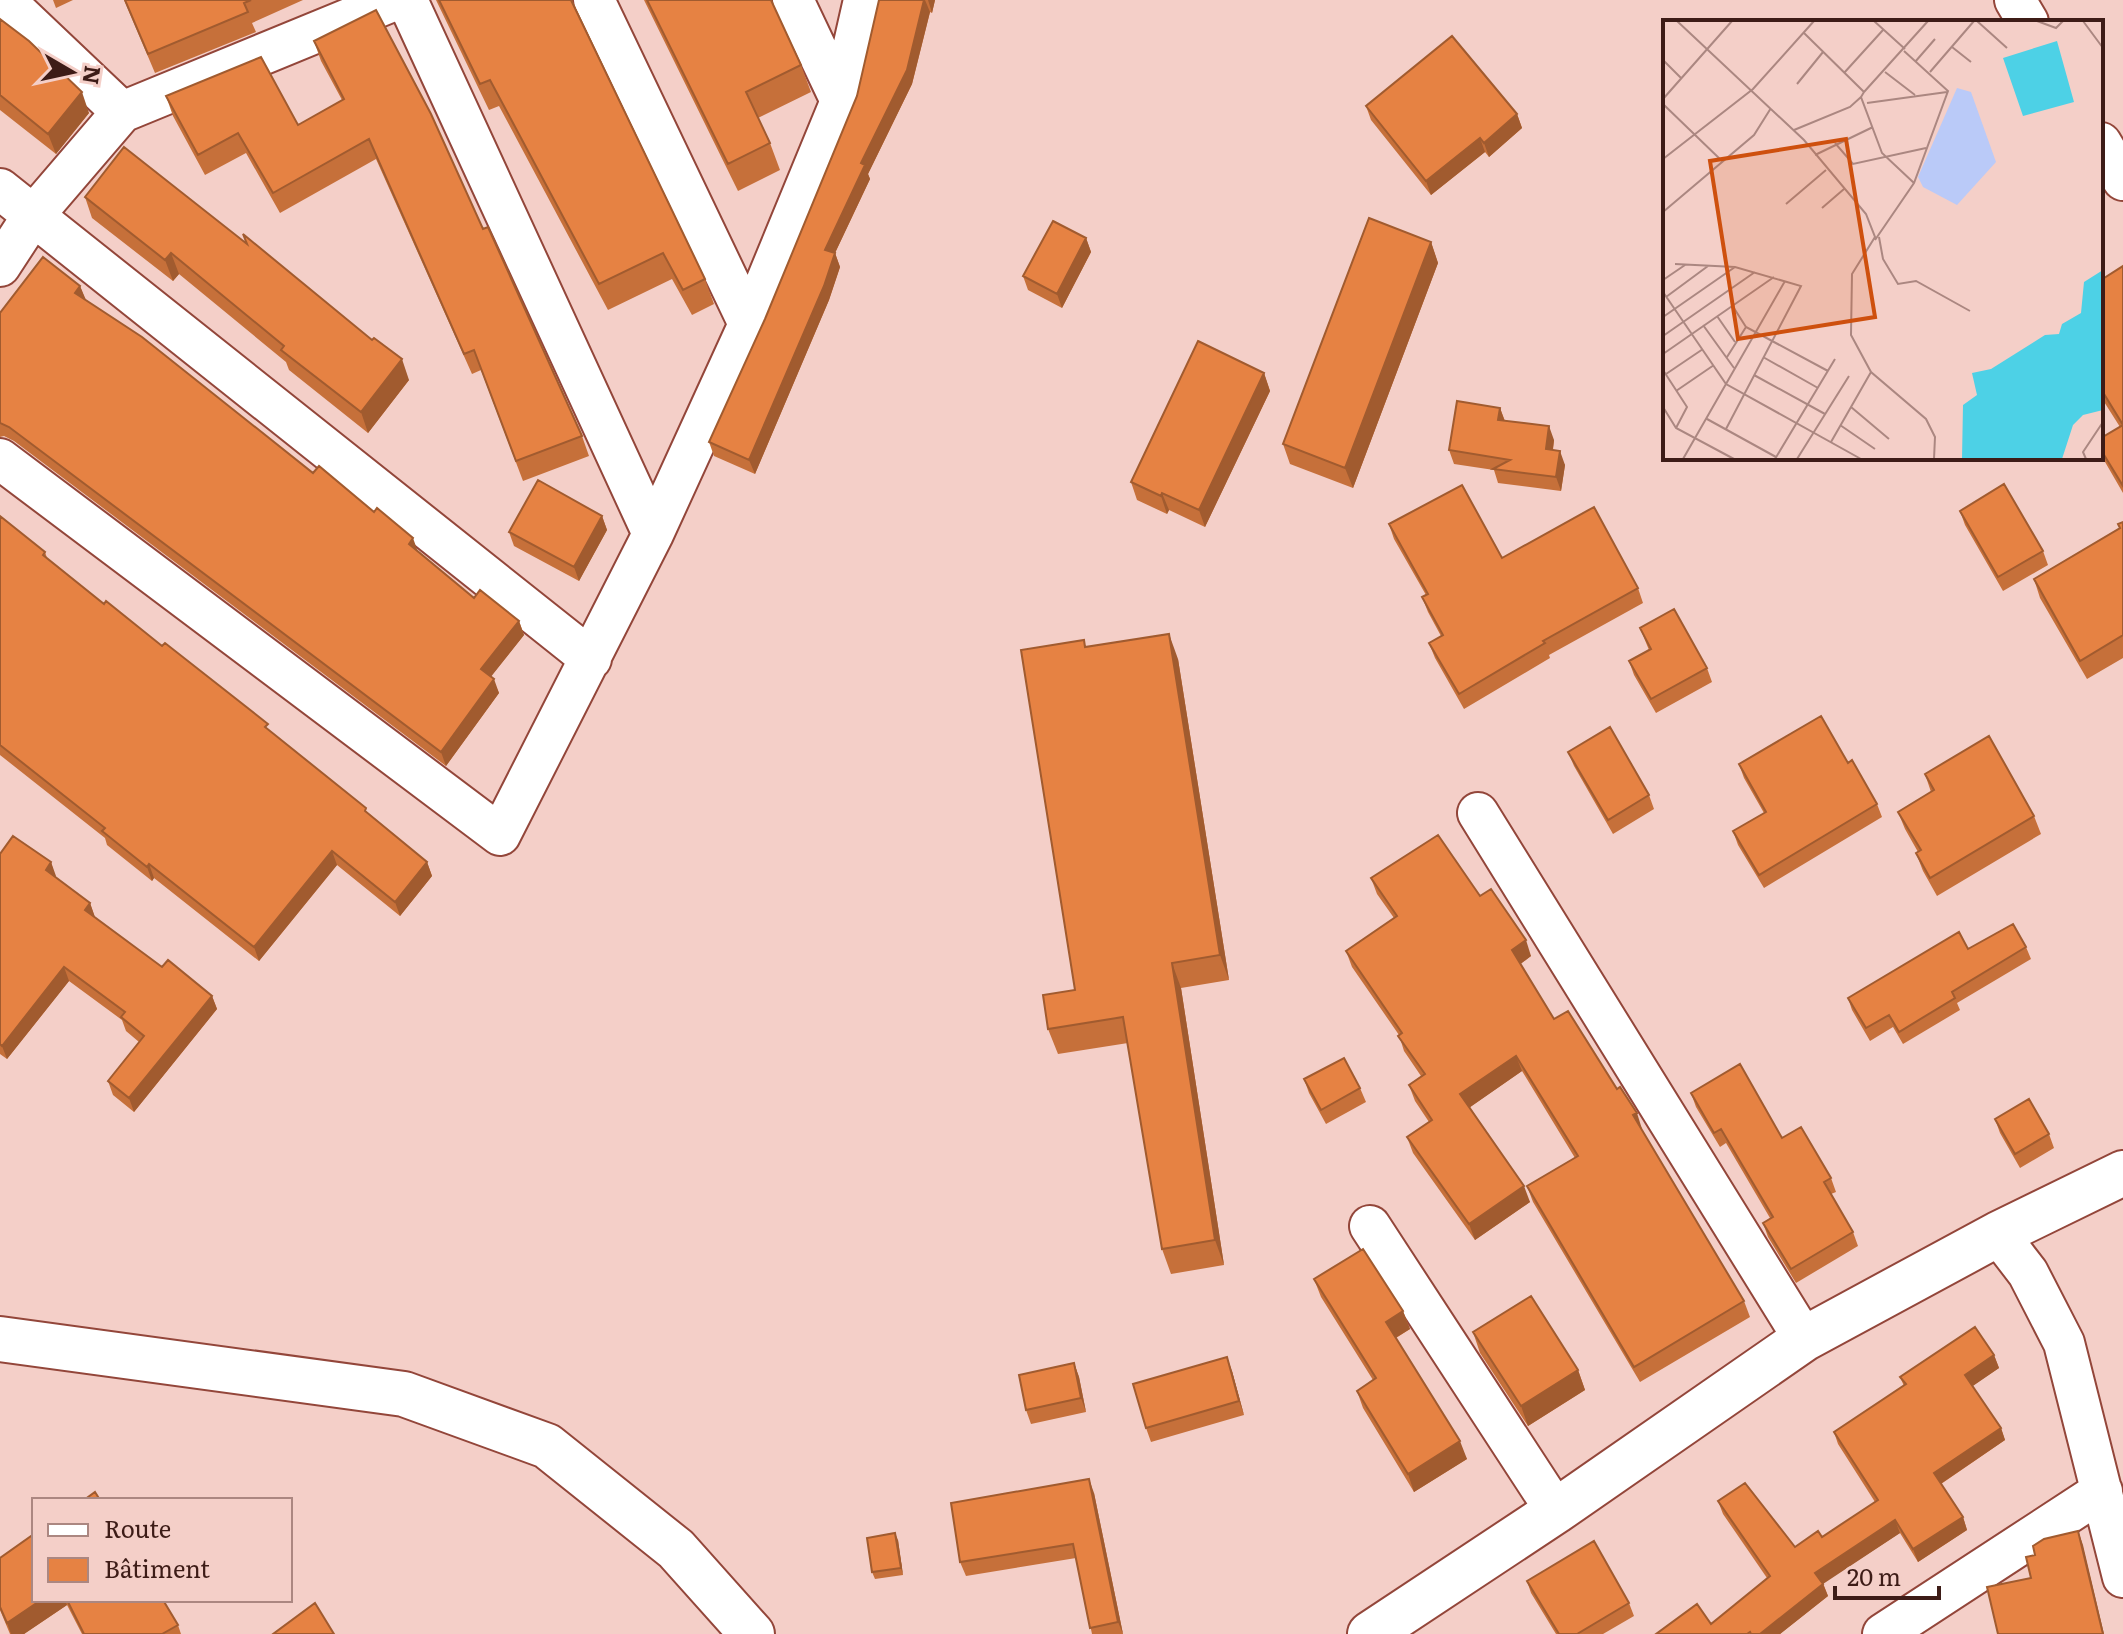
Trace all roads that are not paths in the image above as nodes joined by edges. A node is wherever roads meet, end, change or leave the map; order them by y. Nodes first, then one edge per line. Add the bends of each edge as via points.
1 (4, 0) edge
2 (395, 0) edge
3 (407, 0) edge
4 (594, 0) edge
5 (793, 0) edge
6 (864, 0) edge
7 (2015, 0) edge
8 (2027, 20) edge
9 (841, 101) junction
10 (122, 112) junction
11 (2109, 140) edge
12 (2123, 180) edge
13 (0, 189) edge
14 (32, 217) junction
15 (0, 266) edge
16 (749, 324) junction
17 (0, 459) edge
18 (653, 534) junction
19 (591, 659) junction
20 (1478, 813) dead end
21 (2123, 1173) edge
22 (1370, 1226) dead end
23 (1998, 1234) junction
24 (0, 1339) edge
25 (1804, 1339) junction
26 (2102, 1491) junction
27 (1556, 1511) junction
28 (2123, 1577) edge
29 (752, 1634) edge
30 (1370, 1634) edge
31 (1883, 1634) edge

1 - 10 street
2 - 10 street
3 - 18 street
4 - 16 street
5 - 9 street
6 - 9 street
7 - 8 street
9 - 16 street
10 - 14 street
11 - 12 street
13 - 14 street
14 - 15 street
14 - 19 street
16 - 18 street
17 - 19 street via 500,835
18 - 19 street
20 - 25 street
21 - 23 street
22 - 27 street
23 - 25 street
23 - 26 street via 2028,1273 2064,1343
24 - 29 street via 404,1394 547,1446 676,1549
25 - 27 street
26 - 28 street
26 - 31 street
27 - 30 street

